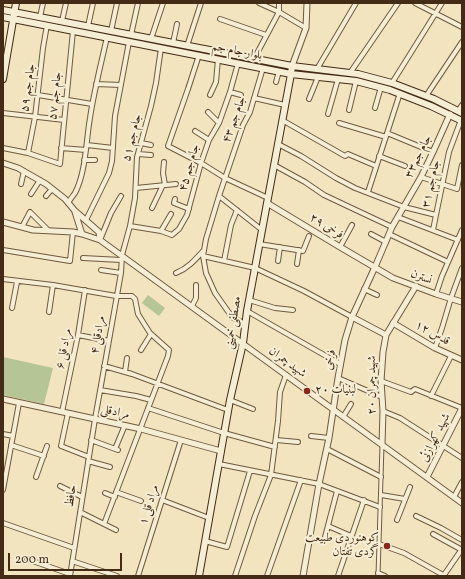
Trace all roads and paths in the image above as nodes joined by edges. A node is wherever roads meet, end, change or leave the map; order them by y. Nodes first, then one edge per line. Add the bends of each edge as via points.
1 (16, 3) edge
2 (43, 3) edge
3 (66, 3) edge
4 (93, 3) edge
5 (117, 3) edge
6 (138, 3) edge
7 (163, 3) edge
8 (201, 3) edge
9 (259, 3) edge
10 (280, 3) edge
11 (307, 3) edge
12 (356, 3) edge
13 (398, 3) edge
14 (415, 3) edge
15 (442, 3) edge
16 (3, 10) edge
17 (278, 12) junction
18 (436, 14) junction
19 (15, 15) junction
20 (3, 17) edge
21 (40, 17) junction
22 (220, 19) dead end
23 (62, 21) junction
24 (177, 24) dead end
25 (47, 25) junction
26 (88, 26) junction
27 (462, 27) edge
28 (306, 28) junction
29 (73, 31) junction
30 (111, 31) junction
31 (131, 35) junction
32 (266, 35) junction
33 (107, 37) junction
34 (151, 39) junction
35 (129, 42) junction
36 (462, 42) edge
37 (173, 43) junction
38 (187, 46) junction
39 (161, 48) junction
40 (199, 55) junction
41 (218, 59) junction
42 (254, 59) junction
43 (238, 63) junction
44 (292, 66) junction
45 (263, 68) junction
46 (317, 69) junction
47 (279, 71) junction
48 (350, 73) junction
49 (291, 74) junction
50 (318, 77) junction
51 (3, 79) edge
52 (338, 79) junction
53 (356, 81) junction
54 (276, 82) dead end
55 (392, 83) junction
56 (96, 84) junction
57 (121, 86) junction
58 (381, 87) junction
59 (390, 90) junction
60 (230, 92) junction
61 (241, 94) dead end
62 (400, 94) junction
63 (38, 95) junction
64 (210, 95) dead end
65 (426, 96) junction
66 (254, 98) junction
67 (309, 99) dead end
68 (66, 100) junction
69 (92, 104) junction
70 (285, 104) junction
71 (462, 105) edge
72 (375, 108) dead end
73 (349, 110) dead end
74 (208, 112) dead end
75 (460, 112) edge
76 (3, 113) edge
77 (328, 114) dead end
78 (450, 114) junction
79 (35, 117) junction
80 (64, 120) junction
81 (282, 120) junction
82 (462, 120) edge
83 (219, 123) junction
84 (339, 123) dead end
85 (195, 131) dead end
86 (386, 135) junction
87 (209, 140) junction
88 (141, 143) junction
89 (87, 144) junction
90 (278, 144) junction
91 (152, 145) dead end
92 (3, 148) edge
93 (61, 148) junction
94 (113, 148) junction
95 (86, 150) junction
96 (433, 152) junction
97 (28, 153) junction
98 (138, 154) junction
99 (151, 155) dead end
100 (379, 156) junction
101 (84, 160) junction
102 (95, 160) dead end
103 (164, 162) dead end
104 (4, 163) edge
105 (201, 163) junction
106 (274, 165) junction
107 (462, 165) edge
108 (376, 166) junction
109 (405, 166) dead end
110 (24, 172) junction
111 (420, 177) junction
112 (225, 178) junction
113 (40, 180) junction
114 (21, 184) dead end
115 (176, 184) dead end
116 (442, 184) junction
117 (164, 185) junction
118 (136, 188) junction
119 (52, 189) junction
120 (368, 192) junction
121 (31, 194) dead end
122 (46, 196) dead end
123 (121, 196) dead end
124 (219, 196) junction
125 (175, 199) dead end
126 (267, 200) junction
127 (68, 203) junction
128 (404, 207) junction
129 (152, 208) dead end
130 (189, 209) junction
131 (236, 210) junction
132 (75, 211) junction
133 (171, 214) dead end
134 (436, 215) junction
135 (398, 217) junction
136 (86, 220) junction
137 (3, 222) edge
138 (352, 225) dead end
139 (130, 226) junction
140 (22, 227) junction
141 (392, 227) junction
142 (48, 230) junction
143 (262, 230) junction
144 (433, 230) junction
145 (462, 230) edge
146 (161, 231) junction
147 (73, 232) junction
148 (82, 234) junction
149 (371, 234) dead end
150 (389, 234) junction
151 (309, 236) dead end
152 (100, 240) junction
153 (458, 240) junction
154 (386, 242) junction
155 (259, 244) junction
156 (280, 247) junction
157 (340, 247) junction
158 (3, 250) edge
159 (204, 250) junction
160 (299, 250) junction
161 (203, 256) junction
162 (83, 258) dead end
163 (122, 258) junction
164 (224, 261) junction
165 (278, 261) dead end
166 (448, 262) junction
167 (297, 264) dead end
168 (375, 267) junction
169 (255, 268) junction
170 (462, 268) edge
171 (101, 270) dead end
172 (120, 273) junction
173 (176, 273) dead end
174 (3, 280) edge
175 (17, 282) junction
176 (53, 285) junction
177 (196, 285) dead end
178 (416, 286) junction
179 (364, 289) junction
180 (85, 290) junction
181 (436, 294) junction
182 (377, 295) dead end
183 (116, 296) junction
184 (451, 298) junction
185 (249, 300) junction
186 (462, 302) edge
187 (192, 306) junction
188 (12, 308) dead end
189 (293, 310) dead end
190 (247, 311) junction
191 (49, 312) dead end
192 (352, 317) junction
193 (393, 323) junction
194 (245, 324) junction
195 (150, 334) junction
196 (78, 335) junction
197 (386, 335) junction
198 (108, 341) junction
199 (243, 343) junction
200 (435, 348) junction
201 (141, 350) dead end
202 (451, 356) junction
203 (127, 358) dead end
204 (462, 360) edge
205 (340, 364) junction
206 (104, 366) junction
207 (125, 372) junction
208 (286, 375) junction
209 (338, 378) junction
210 (381, 381) junction
211 (157, 384) junction
212 (100, 390) junction
213 (431, 396) junction
214 (382, 397) junction
215 (3, 399) edge
216 (151, 400) junction
217 (230, 400) junction
218 (19, 403) junction
219 (351, 404) dead end
220 (148, 408) junction
221 (462, 408) edge
222 (253, 409) dead end
223 (333, 409) junction
224 (228, 410) junction
225 (384, 411) junction
226 (62, 412) junction
227 (68, 413) junction
228 (344, 417) junction
229 (95, 419) junction
230 (124, 425) junction
231 (141, 428) junction
232 (224, 433) junction
233 (3, 434) edge
234 (13, 436) junction
235 (311, 436) dead end
236 (329, 438) junction
237 (91, 440) junction
238 (181, 440) junction
239 (276, 440) junction
240 (298, 442) dead end
241 (11, 445) junction
242 (382, 445) junction
243 (47, 446) dead end
244 (443, 446) junction
245 (275, 447) junction
246 (327, 449) junction
247 (221, 451) junction
248 (44, 456) junction
249 (462, 458) edge
250 (88, 459) junction
251 (218, 464) junction
252 (5, 466) edge
253 (110, 467) dead end
254 (250, 470) junction
255 (271, 475) junction
256 (36, 477) dead end
257 (427, 477) junction
258 (381, 478) junction
259 (301, 480) junction
260 (4, 482) edge
261 (462, 482) edge
262 (319, 484) junction
263 (60, 486) dead end
264 (410, 487) dead end
265 (3, 490) edge
266 (337, 490) junction
267 (116, 492) junction
268 (105, 493) dead end
269 (380, 495) junction
270 (114, 497) junction
271 (454, 497) junction
272 (82, 498) junction
273 (405, 499) junction
274 (162, 500) junction
275 (364, 500) junction
276 (141, 501) dead end
277 (462, 503) edge
278 (380, 507) junction
279 (80, 512) junction
280 (416, 516) dead end
281 (209, 518) junction
282 (397, 520) dead end
283 (3, 523) edge
284 (104, 524) junction
285 (328, 526) junction
286 (116, 530) dead end
287 (434, 534) dead end
288 (351, 536) junction
289 (325, 537) dead end
290 (462, 540) edge
291 (205, 541) junction
292 (379, 544) junction
293 (74, 548) junction
294 (462, 550) edge
295 (27, 559) dead end
296 (72, 561) junction
297 (102, 571) junction
298 (378, 574) edge
299 (70, 575) edge
300 (101, 576) edge
301 (117, 576) edge
302 (138, 576) edge
303 (199, 576) edge
304 (235, 576) edge
305 (267, 576) edge
306 (302, 576) edge
307 (338, 576) edge
308 (385, 576) edge
309 (444, 576) edge

1 - 19 main road
2 - 21 street
3 - 23 street
4 - 26 street
5 - 30 street
6 - 31 street
7 - 34 street
8 - 38 street
9 - 17 street
10 - 17 street
11 - 28 street
12 - 46 street
13 - 48 street
14 - 18 street
15 - 18 street
16 - 19 main road, بلوار جام جم
17 - 28 street
17 - 32 street
18 - 27 street
18 - 55 street
19 - 20 main road, بلوار جام جم
19 - 21 main road, بلوار جام جم
19 - 25 main road, بلوار جام جم
19 - 51 main road
21 - 23 main road, بلوار جام جم
22 - 32 street
23 - 26 main road, بلوار جام جم
24 - 37 street
25 - 29 main road, بلوار جام جم
25 - 63 street, جام جم ۵۹
26 - 30 main road, بلوار جام جم
28 - 44 street
29 - 33 main road, بلوار جام جم
29 - 68 street, جام جم ۵۷
30 - 31 main road, بلوار جام جم
31 - 34 main road, بلوار جام جم
32 - 42 street
33 - 35 main road, بلوار جام جم
33 - 56 street
34 - 37 main road, بلوار جام جم
35 - 39 main road, بلوار جام جم
35 - 57 street
36 - 65 street
37 - 38 main road, بلوار جام جم
38 - 42 main road, بلوار جام جم
39 - 40 main road, بلوار جام جم
39 - 88 street, جام جم ۵۱ via 152,106
40 - 41 main road, بلوار جام جم
40 - 105 street via 168,146
41 - 43 main road, بلوار جام جم
41 - 64 street via 216,82
42 - 44 main road, بلوار جام جم
43 - 45 main road, بلوار جام جم
43 - 60 street, جام جم ۴۵
44 - 46 main road, بلوار جام جم
44 - 49 main road, مصطفی خمینی
45 - 47 main road, بلوار جام جم
45 - 66 street, جام جم ۴۳
46 - 48 main road, بلوار جام جم
47 - 49 main road, بلوار جام جم
47 - 54 street
48 - 55 main road, بلوار جام جم
49 - 50 main road, بلوار جام جم
49 - 70 main road, مصطفی خمینی
50 - 52 main road, بلوار جام جم
50 - 67 street
52 - 53 main road, بلوار جام جم
52 - 77 street
53 - 58 main road, بلوار جام جم
53 - 73 street
55 - 59 main road
55 - 65 main road, بلوار جام جم
56 - 57 street
56 - 69 street
57 - 94 street via 115,116
58 - 59 main road, بلوار جام جم
58 - 72 street
59 - 62 main road, بلوار جام جم
60 - 61 street
60 - 83 street, جام جم ۴۵
62 - 78 main road, بلوار جام جم
62 - 86 street
63 - 68 street
63 - 79 street, جام جم ۵۹
65 - 75 main road, بلوار جام جم
66 - 70 street
66 - 112 street, جام جم ۴۳
68 - 69 street
68 - 80 street, جام جم ۵۷
69 - 89 street
70 - 81 main road, مصطفی خمینی
71 - 75 street
74 - 83 street
76 - 79 street
78 - 82 main road, بلوار جام جم
78 - 96 street, جام جم۳۳
79 - 80 street
79 - 97 street, جام جم ۵۹
80 - 93 street, جام جم ۵۷
81 - 90 main road, مصطفی خمینی
81 - 108 street via 345,156 348,154
82 - 116 street, جام جم ۳۱ via 449,152
83 - 87 street, جام جم ۴۵
84 - 86 street
85 - 87 street
86 - 96 street
86 - 100 street
87 - 105 street, جام جم ۴۵
88 - 91 street
88 - 98 street, جام جم ۵۱
89 - 94 street
89 - 95 street
90 - 106 main road, مصطفی خمینی
90 - 120 street via 336,178
92 - 97 street
93 - 95 street
93 - 97 street, جام جم ۵۷ via 60,164
94 - 136 street via 109,173
95 - 101 street
96 - 111 street, جام جم۳۳
98 - 99 street
98 - 118 street, جام جم ۵۱
100 - 108 street
100 - 109 street
101 - 102 street
101 - 127 street via 81,177
103 - 117 street
104 - 110 street, شهید چمران
105 - 112 street
105 - 130 street, جام جم ۴۵
106 - 126 main road, مصطفی خمینی
106 - 141 street via 324,195
107 - 116 street via 457,189
108 - 120 street
110 - 113 street, شهید چمران
110 - 114 street
111 - 116 street
111 - 128 street, جام جم۳۳
112 - 124 street, جام جم ۴۳
112 - 126 street
113 - 119 street, شهید چمران
113 - 121 street
115 - 117 street
116 - 134 street, جام جم ۳۱
117 - 118 street
117 - 129 street
118 - 139 street, جام جم ۵۱
119 - 122 street
119 - 127 street, شهید چمران
120 - 128 street
123 - 152 street
124 - 131 street
124 - 159 street, جام جم ۴۳
125 - 130 street via 174,203
126 - 143 main road, مصطفی خمینی
126 - 157 street, فرخی ۲۹
127 - 132 street, شهید چمران
128 - 134 street
128 - 135 street, فرخی
130 - 146 street, جام جم ۴۵ via 179,229 172,235
131 - 143 street
131 - 164 street
132 - 136 street, شهید چمران
132 - 148 street
133 - 146 street
134 - 144 street, جام جم ۳۱
135 - 141 street, فرخی
135 - 144 street
136 - 152 street, شهید چمران via 98,232
137 - 140 street, شهید چمران
138 - 157 street
139 - 146 street, جام جم ۴۵
139 - 163 street, جام جم ۵۱
140 - 142 street, شهید چمران
140 - 142 street via 30,212
141 - 150 street, فرخی
142 - 147 street, شهید چمران
143 - 155 main road, مصطفی خمینی
144 - 153 street
145 - 153 street
147 - 148 street, شهید چمران
147 - 158 street via 70,261
148 - 152 street, شهید چمران
149 - 154 street
150 - 154 street, فرخی
150 - 166 street
151 - 160 street via 303,251
152 - 163 street, شهید چمران
153 - 166 street
154 - 168 street, فرخی
155 - 156 street
155 - 169 main road, مصطفی خمینی
156 - 160 street
156 - 165 street
157 - 168 street, فرخی ۲۹
159 - 161 street, جام جم ۴۳
159 - 173 street via 194,262
160 - 167 street
161 - 164 street
161 - 194 street via 206,274 215,293 232,317
162 - 163 street
163 - 172 street, مرادقلی ۴
163 - 187 street, شهید چمران
164 - 169 street
166 - 181 street
168 - 178 street, نسترن via 393,278
168 - 179 street, فرخی
169 - 185 main road, مصطفی خمینی
169 - 192 street
170 - 184 street
171 - 172 street
172 - 183 street, مرادقلی ۴
174 - 175 street
175 - 176 street
175 - 188 street
176 - 180 street
176 - 191 street
177 - 187 street via 196,298
178 - 181 street, نسترن
178 - 193 street, شهید چمران ۲۰
179 - 182 street
179 - 192 street, فرخی
180 - 183 street
180 - 196 street, مراد قلی ۶
181 - 184 street, نسترن
183 - 195 street via 132,296 135,299 138,314
183 - 198 street, مرادقلی ۴
184 - 186 street, نسترن
184 - 200 street
185 - 189 street via 275,308
185 - 190 main road, مصطفی خمینی
187 - 199 street, شهید چمران
190 - 194 main road, مصطفی خمینی
190 - 205 street
192 - 197 street
192 - 205 street, فرخی
193 - 197 street, شهید چمران ۲۰
193 - 200 street, قدس ۱۲
194 - 199 main road, مصطفی خمینی
195 - 201 street
195 - 211 street via 169,350
196 - 198 street
196 - 226 street, مراد قلی ۶
197 - 210 street, شهید چمران ۲۰
198 - 206 street, مرادقلی ۴
199 - 208 street, شهید چمران
199 - 217 main road, مصطفی خمینی
200 - 202 street, قدس ۱۲
202 - 204 street, قدس ۱۲
202 - 213 street
203 - 207 street
205 - 209 street, فرخی
206 - 207 street
206 - 212 street, مرادقلی ۴
207 - 211 street
208 - 223 street, شهید چمران
208 - 239 street via 280,392
209 - 214 street
209 - 223 street, فرخی
210 - 213 street via 411,392 415,389
210 - 214 street, شهید چمران ۲۰
211 - 216 street
211 - 224 street
212 - 216 street
212 - 229 street, مرادقلی ۴
213 - 221 street
214 - 225 street, شهید چمران ۲۰
215 - 218 street, مرادقلی
216 - 220 street
217 - 222 street
217 - 224 main road, مصطفی خمینی
218 - 226 street, مرادقلی
218 - 234 street
219 - 228 street
220 - 231 street
220 - 232 street
221 - 244 street, شهید کهرازئی
223 - 228 street, شهید چمران
223 - 236 street, فرخی
224 - 232 main road, مصطفی خمینی
225 - 242 street, شهید چمران ۲۰
225 - 244 street via 400,418
226 - 227 street, مرادقلی
227 - 229 street, مرادقلی
227 - 250 street via 62,446
228 - 242 street, شهید چمران
229 - 230 street, مرادقلی
229 - 237 street, حافظ
230 - 231 street, مرادقلی
230 - 237 street via 116,450
231 - 238 street, مرادقلی
231 - 267 street
232 - 245 street
232 - 247 main road, مصطفی خمینی
233 - 234 street
234 - 241 street
235 - 236 street
236 - 246 street, فرخی
237 - 250 street, حافظ
238 - 247 street, مرادقلی
238 - 274 street, مراد قلی ۱
239 - 240 street
239 - 245 street
241 - 248 street
241 - 252 street
242 - 257 street, شهید چمران
242 - 258 street
243 - 248 street
244 - 249 street
244 - 257 street, شهید کهرازئی
245 - 255 street
246 - 258 street
246 - 262 street, فرخی
247 - 251 main road, مصطفی خمینی
248 - 256 street
250 - 253 street
250 - 272 street, حافظ
251 - 254 street
251 - 281 main road, مصطفی خمینی
252 - 260 street
254 - 255 street
254 - 291 street via 227,546
255 - 259 street
255 - 304 street
257 - 271 street, شهید چمران
258 - 269 street
259 - 262 street
259 - 305 street
260 - 265 street
261 - 271 street
262 - 266 street
262 - 306 street, فرخی
263 - 272 street
264 - 273 street
266 - 275 street
266 - 285 street
267 - 270 street
267 - 276 street
268 - 270 street
269 - 273 street
269 - 278 street
270 - 284 street
271 - 277 street, شهید چمران
272 - 279 street, حافظ
273 - 282 street
274 - 281 street
274 - 302 street, مراد قلی ۱
275 - 278 street
275 - 288 street
278 - 292 street
279 - 284 street
279 - 293 street, حافظ
280 - 290 street
281 - 291 main road, مصطفی خمینی
283 - 293 street
284 - 286 street
285 - 288 street
285 - 289 street
287 - 294 street
288 - 307 street
291 - 303 main road, مصطفی خمینی
292 - 298 street
292 - 309 street via 404,553
293 - 296 street, حافظ
294 - 309 street
295 - 299 street
296 - 297 street
296 - 299 street, حافظ
297 - 300 street
297 - 301 street
298 - 308 street

